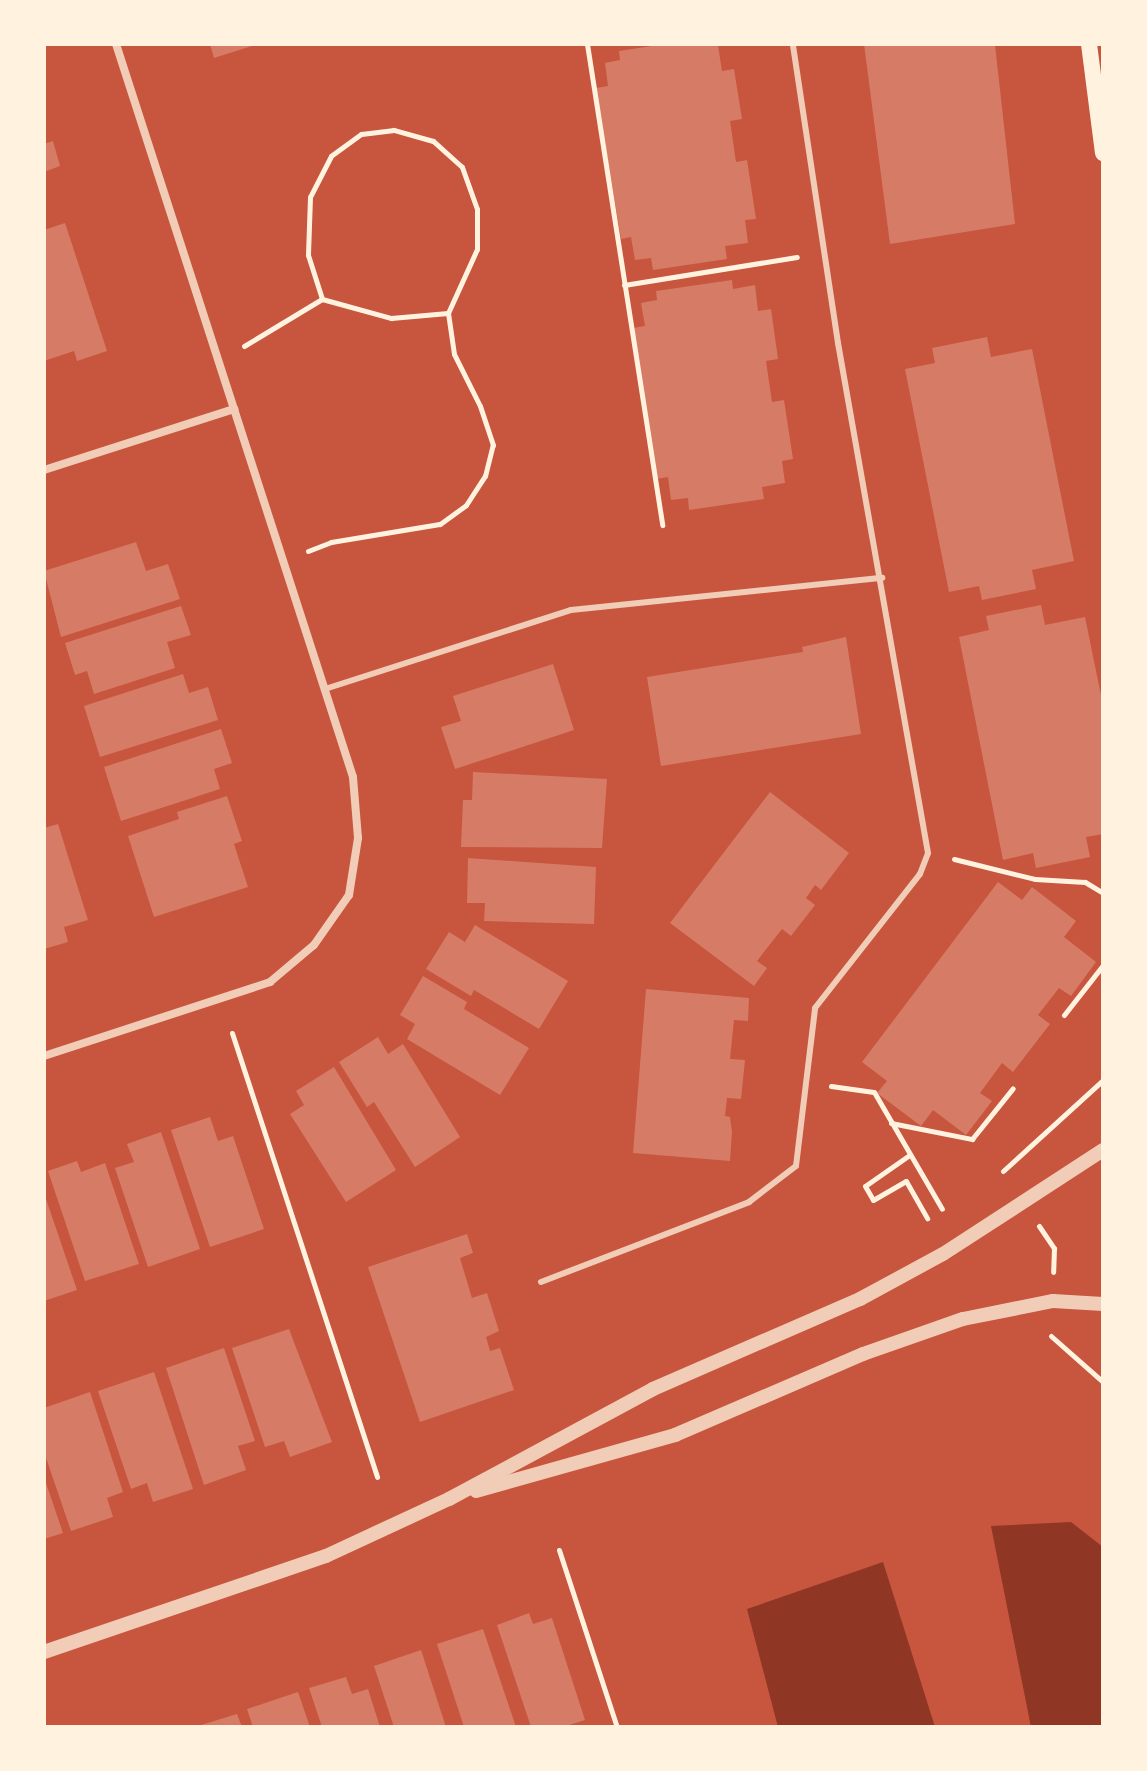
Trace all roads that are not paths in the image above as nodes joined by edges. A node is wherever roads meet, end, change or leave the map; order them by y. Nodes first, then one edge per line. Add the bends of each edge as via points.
1 (116, 44) edge
2 (793, 44) edge
3 (1089, 44) edge
4 (1103, 153) edge
5 (234, 409) junction
6 (44, 470) edge
7 (882, 578) junction
8 (325, 689) junction
9 (44, 1056) edge
10 (1103, 1150) edge
11 (541, 1282) dead end
12 (1103, 1304) edge
13 (449, 1499) junction
14 (44, 1652) edge

1 - 5 street
2 - 7 lane via 838,343
3 - 4 main road
5 - 6 street
5 - 8 street
7 - 8 lane via 571,610
7 - 11 lane via 928,853 920,874 815,1008 796,1166 749,1202
8 - 9 street via 353,777 358,838 349,895 314,945 270,982
10 - 13 street via 943,1254 860,1299 653,1389
12 - 13 street via 1053,1301 963,1319 863,1354 675,1435
13 - 14 street via 326,1556

